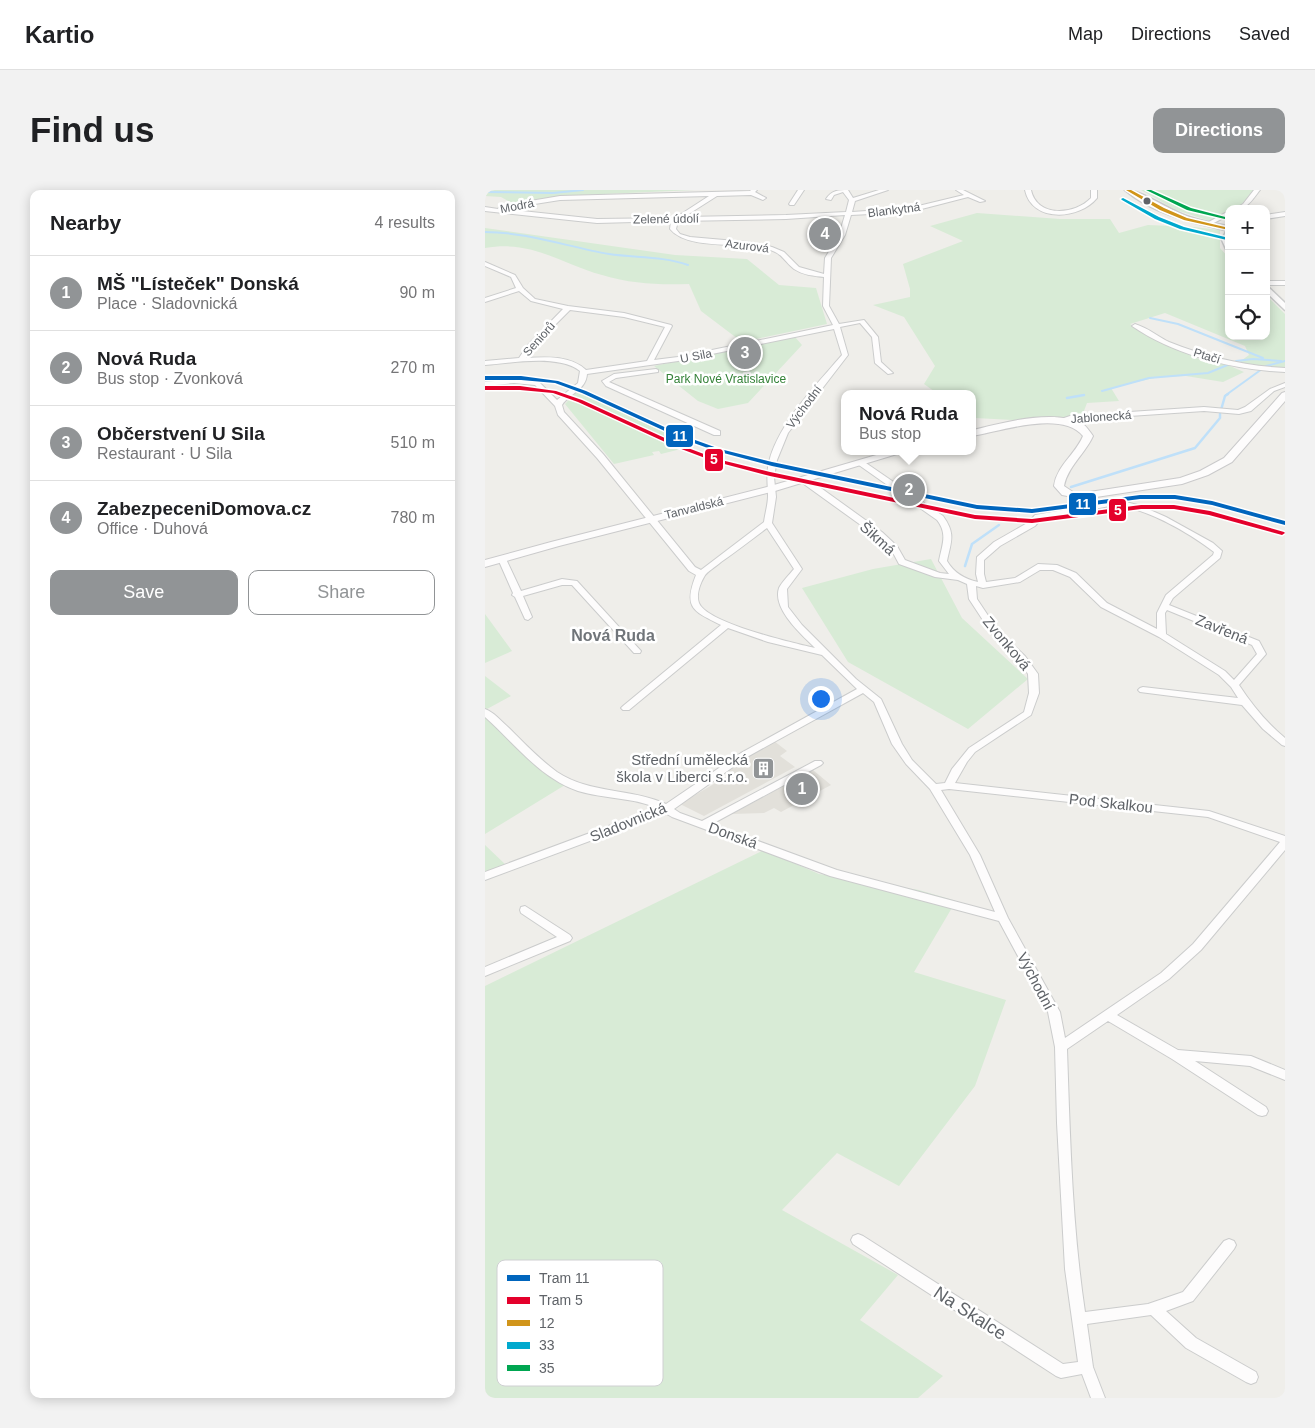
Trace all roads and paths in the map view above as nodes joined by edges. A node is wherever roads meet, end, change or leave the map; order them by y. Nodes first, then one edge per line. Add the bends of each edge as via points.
1 (801, 190) edge
2 (844, 190) edge
3 (885, 190) edge
4 (959, 190) edge
5 (1029, 190) edge
6 (1094, 190) edge
7 (1128, 190) edge
8 (1257, 190) edge
9 (719, 192) edge
10 (753, 192) edge
11 (969, 195) junction
12 (763, 198) dead end
13 (829, 199) dead end
14 (852, 200) junction
15 (982, 201) dead end
16 (792, 204) dead end
17 (1245, 205) edge
18 (485, 209) edge
19 (493, 210) junction
20 (848, 214) junction
21 (1285, 214) edge
22 (1225, 215) edge
23 (1270, 216) edge
24 (677, 219) junction
25 (1208, 224) junction
26 (1225, 228) edge
27 (485, 264) edge
28 (827, 276) junction
29 (1285, 282) edge
30 (1270, 283) edge
31 (520, 289) junction
32 (1270, 291) edge
33 (485, 300) edge
34 (568, 308) junction
35 (1285, 308) edge
36 (837, 326) junction
37 (1135, 326) dead end
38 (521, 360) junction
39 (485, 363) edge
40 (645, 366) junction
41 (656, 370) dead end
42 (1285, 370) edge
43 (584, 372) junction
44 (890, 372) dead end
45 (485, 384) edge
46 (1285, 385) edge
47 (1285, 395) edge
48 (558, 405) junction
49 (1059, 421) junction
50 (976, 432) edge
51 (717, 433) dead end
52 (888, 455) edge
53 (860, 463) junction
54 (804, 480) junction
55 (771, 489) junction
56 (652, 519) junction
57 (768, 523) junction
58 (502, 559) junction
59 (485, 564) edge
60 (701, 574) junction
61 (958, 578) junction
62 (971, 583) junction
63 (983, 585) junction
64 (516, 594) junction
65 (1164, 606) junction
66 (527, 617) dead end
67 (727, 625) junction
68 (1162, 635) junction
69 (637, 651) dead end
70 (825, 653) junction
71 (1234, 685) junction
72 (865, 688) junction
73 (1143, 690) dead end
74 (1245, 702) junction
75 (626, 708) dead end
76 (485, 712) edge
77 (1285, 743) edge
78 (817, 763) dead end
79 (949, 786) junction
80 (934, 787) junction
81 (668, 808) junction
82 (704, 824) junction
83 (1285, 842) edge
84 (485, 876) edge
85 (525, 910) dead end
86 (1003, 918) junction
87 (485, 972) edge
88 (1107, 1015) junction
89 (1061, 1047) junction
90 (1176, 1055) junction
91 (1285, 1075) edge
92 (1262, 1111) dead end
93 (858, 1240) dead end
94 (1229, 1246) dead end
95 (1153, 1308) junction
96 (1079, 1319) junction
97 (1086, 1367) junction
98 (1251, 1377) dead end
99 (1098, 1398) edge

1 - 16 street
2 - 13 street via 832,194
2 - 14 street
3 - 14 street
4 - 11 street
5 - 6 street via 1035,205 1062,212 1085,208 1094,198
7 - 25 street via 1174,214
8 - 17 street
9 - 10 street, Modrá
9 - 19 street, Modrá via 560,198
9 - 24 street
10 - 12 street, Modrá
11 - 15 street
11 - 20 street, Blankytná via 909,210
14 - 20 street
18 - 19 street, Zelené údolí
19 - 24 street, Zelené údolí via 597,221
20 - 24 street, Zelené údolí
20 - 28 street via 842,235 828,258
21 - 23 street
22 - 25 street
24 - 28 street, Azurová via 673,228 678,235 700,241 770,248 788,257 800,269
25 - 26 street
27 - 31 street, Seniorů via 513,276
28 - 36 street via 826,306
29 - 30 street
31 - 33 street
31 - 34 street, Seniorů via 533,300
32 - 35 street
34 - 38 street, Seniorů via 529,346
34 - 40 street via 625,315 669,326
36 - 40 street, U Sila
36 - 44 street, U Sila via 862,321 875,337 878,363
36 - 55 street, Východní via 845,355 784,433 773,460
37 - 42 street, Ptačí via 1167,344 1212,360
38 - 39 street
38 - 43 street, Seniorů via 570,362 579,365
40 - 41 street
40 - 43 street, U Sila
40 - 51 street via 605,381
43 - 48 street via 581,384
45 - 48 street via 537,383
46 - 49 street, Jablonecká via 1265,394 1243,411 1204,409
47 - 49 main road, Jablonecká via 1228,460 1219,466 1182,481 1083,496 1064,492 1059,482 1069,462 1089,436 1082,428
48 - 56 street via 561,413
49 - 50 main road
52 - 53 main road, Tanvaldská
53 - 54 main road, Tanvaldská
53 - 61 street via 946,525 949,539 943,560 947,569
54 - 55 main road, Tanvaldská
54 - 61 street, Šikmá via 879,534 894,548 902,562 938,575
55 - 56 main road, Tanvaldská
55 - 57 street, Východní
56 - 58 main road, Tanvaldská
56 - 60 street via 693,569
57 - 60 street
57 - 70 street, Východní via 798,569 783,589 785,607 799,627
58 - 59 main road, Tanvaldská
58 - 64 street
60 - 67 street via 695,589 695,605
61 - 62 street
62 - 63 street
62 - 79 street, Zvonková via 973,599 996,634 1022,658 1033,674 1034,693 1028,714 965,755
63 - 65 street via 980,560 997,544 1033,524 1038,517 1124,503 1143,509 1218,551 1217,556 1179,588
63 - 68 street via 1017,580 1038,567 1053,567 1073,575 1104,605
64 - 66 street
64 - 69 street via 561,582 574,583
65 - 68 street via 1161,613
65 - 71 street, Zavřená via 1256,642 1262,654
67 - 70 street
67 - 75 street
68 - 71 street via 1222,673
70 - 72 street, Východní via 853,681
71 - 74 street
72 - 80 street, Východní via 878,701 897,744 909,762
72 - 81 street, Sladovnická via 744,755
73 - 74 street
74 - 77 street
76 - 81 street, Donská via 561,778 582,788 655,801
78 - 82 street
79 - 80 street, Pod Skalkou
79 - 83 street, Pod Skalkou via 1209,814
80 - 86 street, Východní via 975,855
81 - 82 street, Donská
81 - 84 street, Sladovnická
82 - 86 street, Donská via 834,873
83 - 88 street, Pod Skalkou via 1197,948 1165,976
85 - 87 street via 566,938
86 - 89 street, Východní via 1054,1012
88 - 89 street, Pod Skalkou
88 - 90 street
89 - 96 street, Východní via 1072,1269
90 - 91 street via 1251,1061
90 - 92 street
93 - 97 street, Na Skalce via 1061,1371
94 - 95 street via 1188,1297
95 - 96 street
95 - 98 street via 1191,1344
96 - 97 street, Východní
97 - 99 street, Východní

